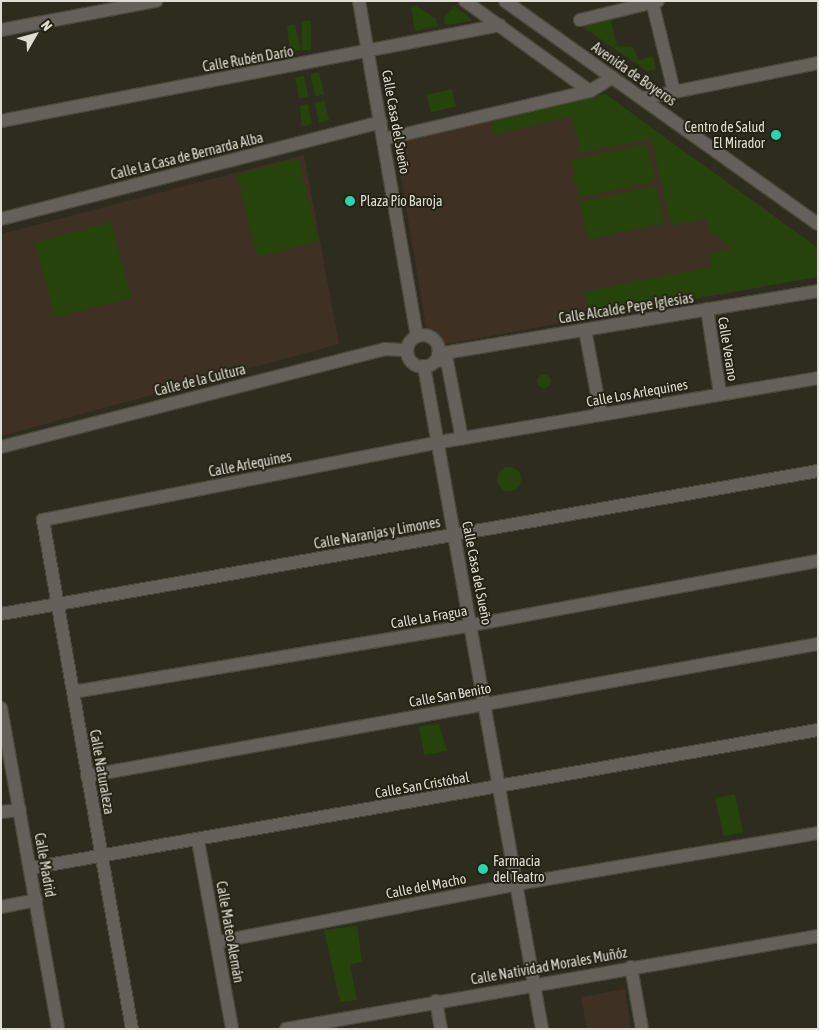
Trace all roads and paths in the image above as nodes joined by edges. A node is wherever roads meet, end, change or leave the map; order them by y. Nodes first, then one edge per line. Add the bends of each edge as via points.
1 (156, 1) edge
2 (359, 1) edge
3 (465, 1) edge
4 (505, 1) edge
5 (654, 2) edge
6 (580, 20) dead end
7 (500, 25) junction
8 (1, 30) edge
9 (368, 52) junction
10 (818, 63) edge
11 (612, 78) junction
12 (590, 91) junction
13 (674, 91) junction
14 (644, 98) junction
15 (1, 120) edge
16 (381, 122) junction
17 (384, 140) junction
18 (1, 219) edge
19 (818, 224) edge
20 (818, 291) edge
21 (707, 309) junction
22 (584, 330) junction
23 (417, 336) junction
24 (408, 350) junction
25 (437, 357) junction
26 (424, 366) junction
27 (818, 378) edge
28 (720, 394) junction
29 (601, 414) junction
30 (462, 438) junction
31 (439, 443) junction
32 (1, 446) edge
33 (818, 471) edge
34 (44, 520) joint
35 (454, 535) junction
36 (818, 560) edge
37 (58, 603) junction
38 (1, 614) edge
39 (472, 626) junction
40 (818, 644) edge
41 (73, 692) junction
42 (485, 704) junction
43 (1, 708) edge
44 (818, 730) edge
45 (87, 776) junction
46 (500, 786) junction
47 (20, 810) junction
48 (1, 812) edge
49 (818, 833) edge
50 (198, 841) junction
51 (102, 857) junction
52 (31, 868) junction
53 (517, 884) junction
54 (36, 900) junction
55 (1, 907) edge
56 (818, 936) edge
57 (217, 942) junction
58 (631, 967) junction
59 (534, 986) junction
60 (436, 1001) junction
61 (58, 1029) edge
62 (132, 1029) edge
63 (232, 1029) edge
64 (286, 1029) edge
65 (441, 1029) edge
66 (542, 1029) edge
67 (642, 1029) edge

1 - 8 street
2 - 9 street, Calle Casa del Sueño
3 - 7 street
4 - 11 street, Avenida de Boyeros
5 - 6 street
5 - 13 street
7 - 9 street, Calle Rubén Darío
7 - 12 street
9 - 15 street, Calle Rubén Darío
9 - 16 street, Calle Casa del Sueño
10 - 13 street
11 - 12 street
11 - 14 street, Avenida de Boyeros
12 - 17 street
13 - 14 street
14 - 19 street, Avenida de Boyeros
16 - 17 street, Calle Casa del Sueño
16 - 18 street, Calle La Casa de Bernarda Alba
17 - 23 street, Calle Casa del Sueño
20 - 21 street, Calle Alcalde Pepe Iglesias
21 - 22 street, Calle Alcalde Pepe Iglesias
21 - 28 street, Calle Verano
22 - 25 street, Calle Alcalde Pepe Iglesias
22 - 29 street
23 - 24 street
23 - 25 street via 435,340
24 - 26 street via 414,364
24 - 32 street, Calle de la Cultura via 385,349
25 - 26 street
25 - 30 street via 447,362
26 - 31 street, Calle Casa del Sueño
27 - 28 street, Calle Los Arlequines
28 - 29 street, Calle Los Arlequines
29 - 30 street, Calle Los Arlequines
30 - 31 street, Calle Arlequines
31 - 34 street, Calle Arlequines
31 - 35 street, Calle Casa del Sueño
33 - 35 street, Calle Naranjas y Limones
34 - 37 street, Calle Naturaleza
35 - 37 street, Calle Naranjas y Limones
35 - 39 street, Calle Casa del Sueño
36 - 39 street, Calle La Fragua
37 - 38 street, Calle Naranjas y Limones
37 - 41 street, Calle Naturaleza
39 - 41 street, Calle La Fragua
39 - 42 street, Calle Casa del Sueño
40 - 42 street, Calle San Benito
41 - 45 street, Calle Naturaleza
42 - 45 street, Calle San Benito
42 - 46 street, Calle Casa del Sueño
43 - 47 street, Calle Madrid
44 - 46 street, Calle San Cristóbal
45 - 51 street, Calle Naturaleza
46 - 50 street, Calle San Cristóbal
46 - 53 street, Calle Casa del Sueño
47 - 48 street
47 - 52 street, Calle Madrid
49 - 53 street, Calle del Macho
50 - 51 street, Calle San Cristóbal
50 - 57 street, Calle Mateo Alemán
51 - 52 street, Calle San Cristóbal
51 - 62 street, Calle Naturaleza
52 - 54 street, Calle Madrid
53 - 57 street, Calle del Macho
53 - 59 street, Calle Casa del Sueño
54 - 55 street
54 - 61 street, Calle Madrid
56 - 58 street, Calle Natividad Morales Muñóz
57 - 63 street, Calle Mateo Alemán
58 - 59 street, Calle Natividad Morales Muñóz
58 - 67 street
59 - 60 street, Calle Natividad Morales Muñóz
59 - 66 street, Calle Casa del Sueño
60 - 64 street, Calle Natividad Morales Muñóz
60 - 65 street

